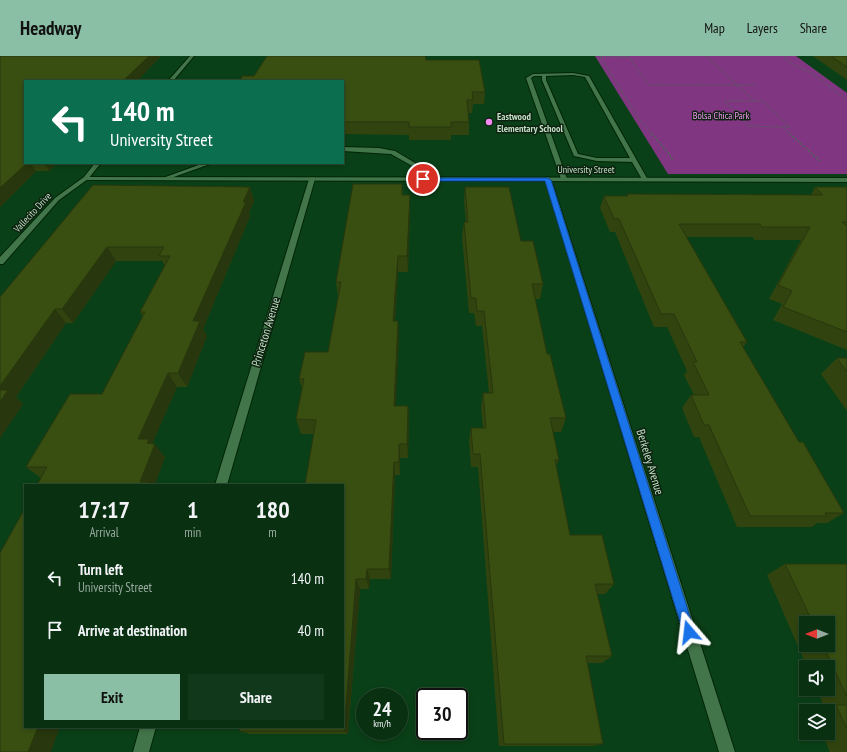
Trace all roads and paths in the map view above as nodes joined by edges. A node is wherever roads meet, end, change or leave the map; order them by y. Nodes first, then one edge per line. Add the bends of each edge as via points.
1 (192, 56) edge
2 (706, 56) edge
3 (786, 56) edge
4 (600, 57) edge
5 (628, 57) edge
6 (544, 75) junction
7 (171, 80) edge
8 (736, 84) junction
9 (756, 85) dead end
10 (847, 100) edge
11 (754, 101) junction
12 (783, 127) junction
13 (344, 150) edge
14 (634, 160) junction
15 (822, 163) dead end
16 (97, 164) edge
17 (207, 164) edge
18 (678, 165) dead end
19 (86, 178) junction
20 (166, 178) junction
21 (312, 179) junction
22 (439, 179) junction
23 (564, 179) junction
24 (548, 180) junction
25 (645, 180) junction
26 (847, 180) edge
27 (0, 262) edge
28 (220, 484) edge
29 (148, 728) edge
30 (140, 752) edge
31 (727, 752) edge

1 - 7 street
2 - 8 path
3 - 10 path via 787,61 813,74
4 - 5 path
4 - 18 path via 639,119
5 - 8 path via 650,85
6 - 14 street via 587,76
6 - 14 street via 576,155 598,160
6 - 23 street via 533,75 528,78
8 - 9 path
8 - 11 path
11 - 12 path via 763,101 790,127
11 - 12 path via 724,101 748,126
12 - 15 path
13 - 22 street via 393,152
14 - 25 street
16 - 19 street, Vallecito Drive
17 - 20 street
19 - 20 street, University Street
19 - 27 street, Vallecito Drive via 57,199
20 - 21 street, University Street
21 - 22 street, University Street
21 - 28 street, Princeton Avenue
22 - 24 street, University Street
23 - 24 street, University Street
23 - 25 street, University Street
24 - 31 street, Berkeley Avenue
25 - 26 street, University Street
29 - 30 street

